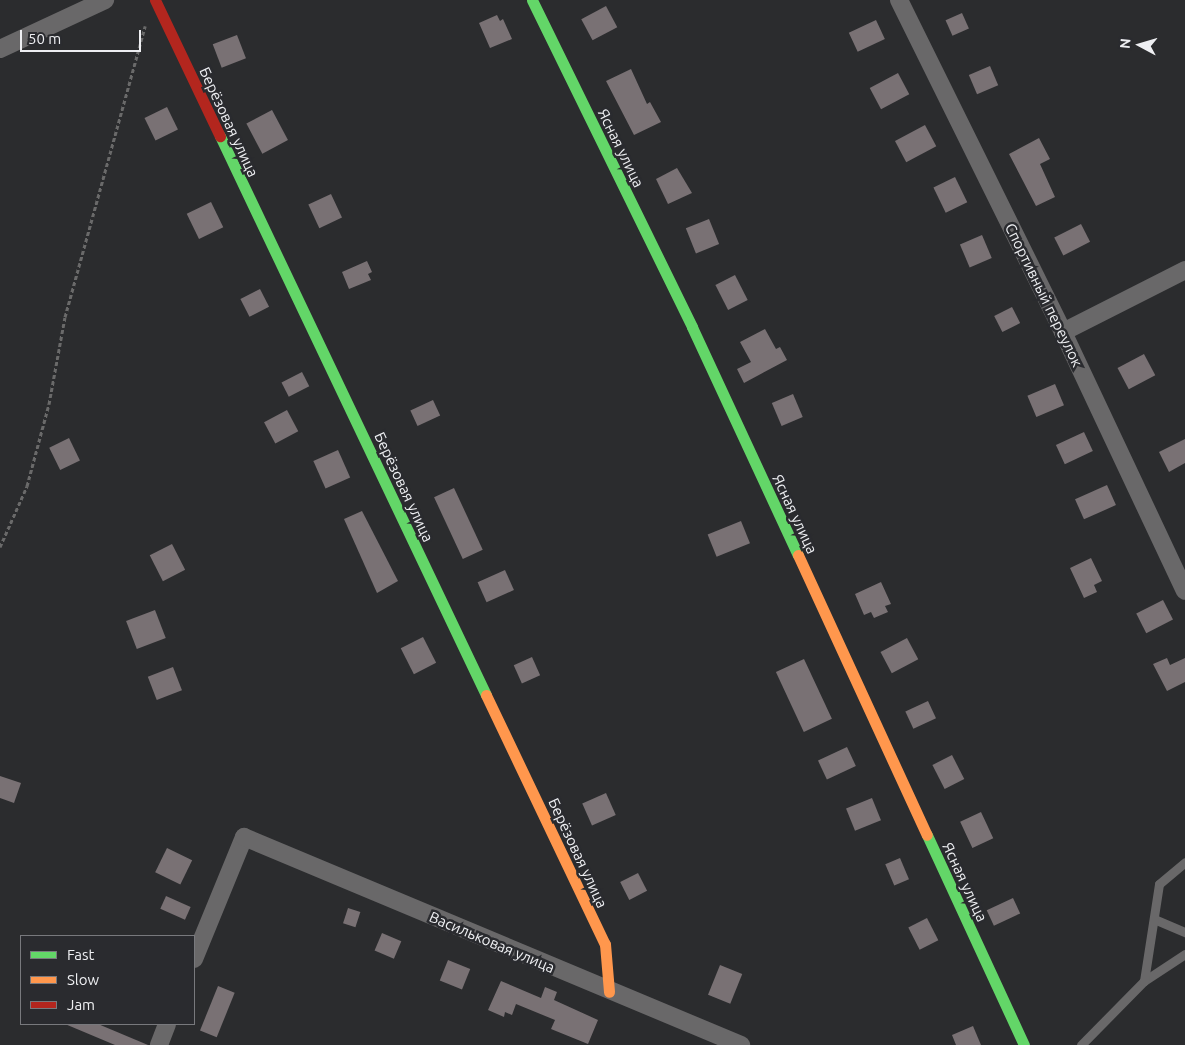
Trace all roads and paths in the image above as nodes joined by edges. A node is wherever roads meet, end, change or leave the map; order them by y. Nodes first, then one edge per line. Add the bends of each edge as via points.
1 (105, 0) edge
2 (154, 0) edge
3 (532, 0) edge
4 (899, 0) edge
5 (146, 24) dead end
6 (0, 49) edge
7 (1185, 270) edge
8 (1063, 332) junction
9 (0, 547) edge
10 (1185, 591) edge
11 (1185, 862) edge
12 (1154, 919) junction
13 (1185, 932) edge
14 (1185, 954) edge
15 (195, 957) edge
16 (1144, 981) junction
17 (609, 992) junction
18 (167, 1025) edge
19 (159, 1045) edge
20 (742, 1045) edge
21 (1024, 1045) edge
22 (1081, 1045) edge

1 - 6 street
2 - 17 street, Берёзовая улица via 605,944
3 - 21 street, Ясная улица via 692,327
4 - 8 street, Спортивный переулок
5 - 9 path via 65,317 49,404 27,486
7 - 8 street
8 - 10 street, Спортивный переулок
11 - 12 lane via 1159,884
12 - 13 lane
12 - 16 lane
14 - 16 lane
15 - 17 street, Васильковая улица via 244,837
16 - 22 lane
17 - 20 street, Васильковая улица
18 - 19 street

